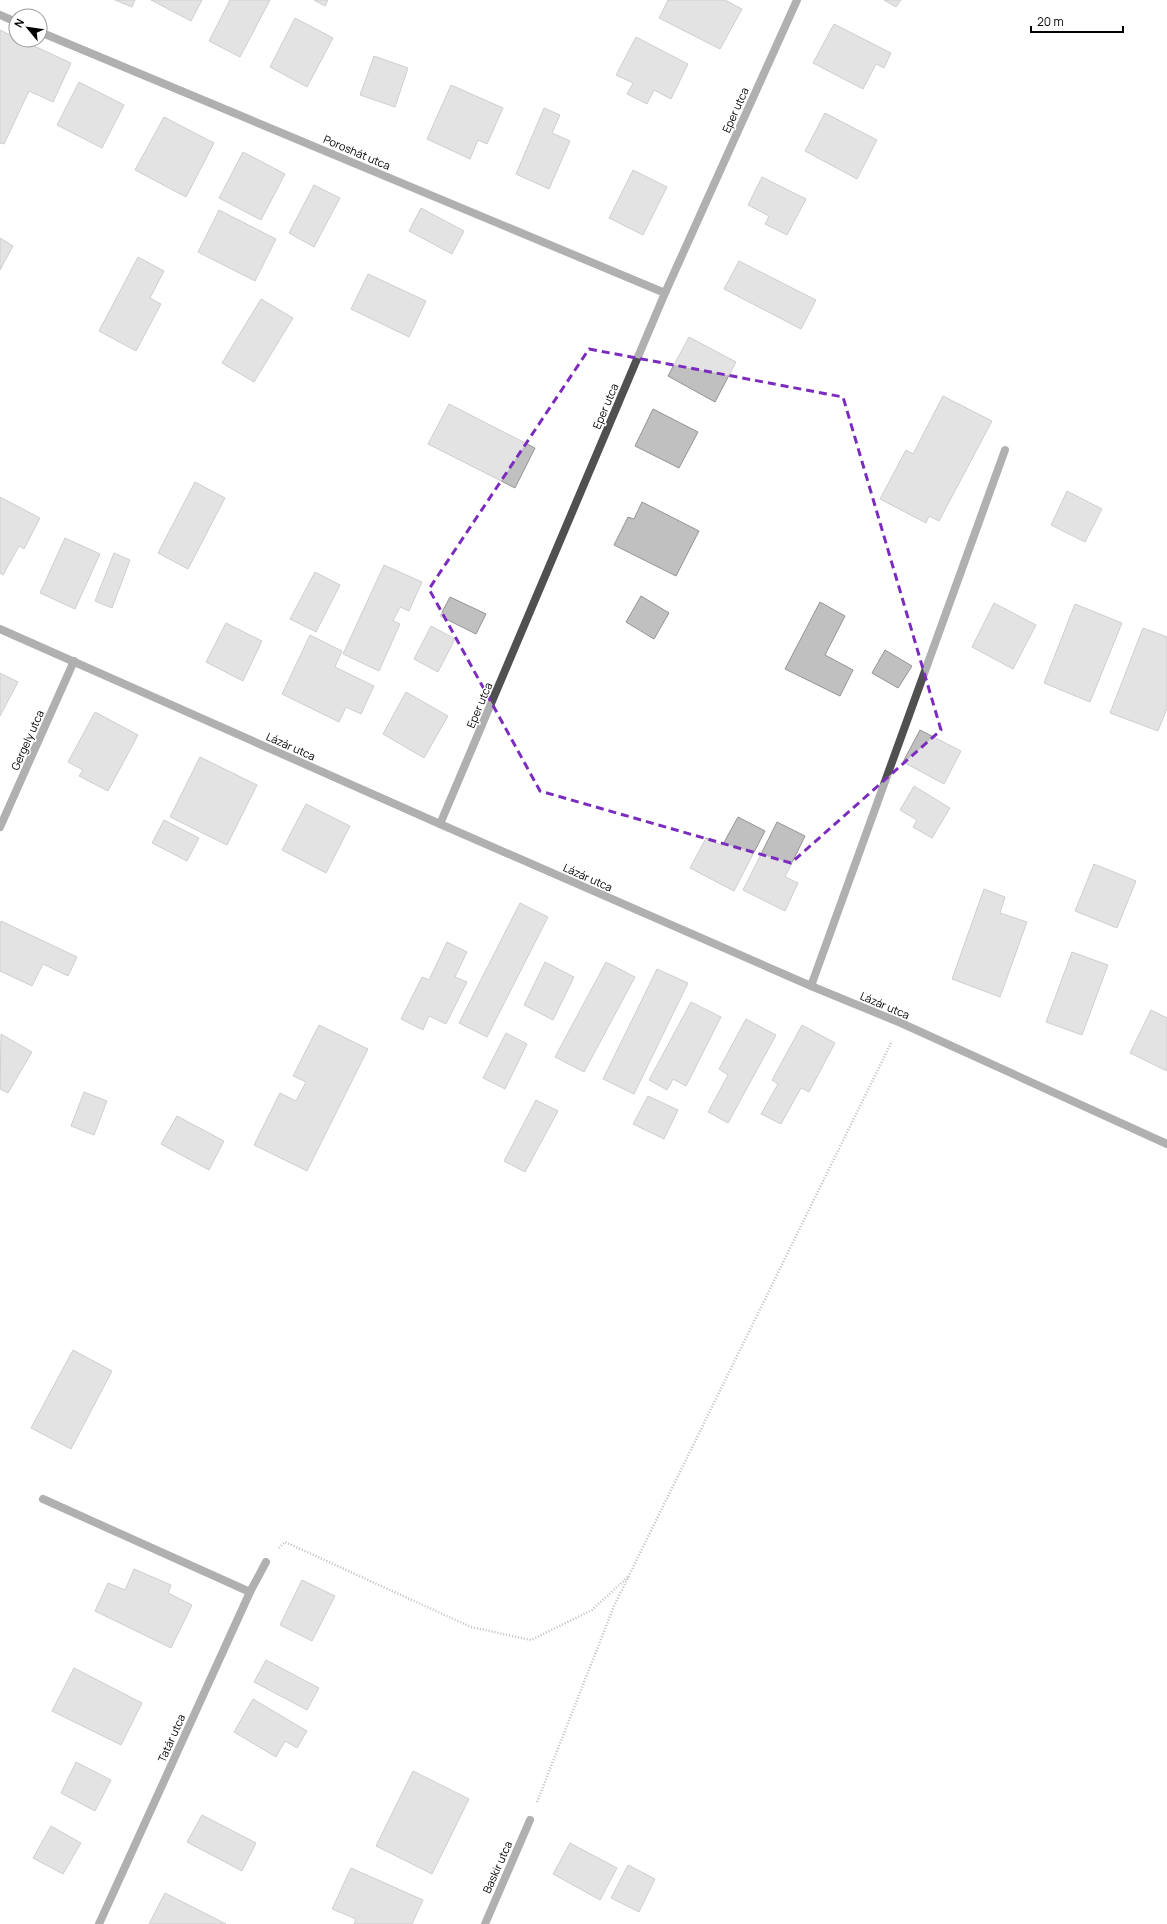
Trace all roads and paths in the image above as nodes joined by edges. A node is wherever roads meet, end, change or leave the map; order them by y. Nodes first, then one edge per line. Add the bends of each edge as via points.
1 (797, 0) edge
2 (48, 35) edge
3 (665, 293) junction
4 (1005, 450) dead end
5 (0, 629) edge
6 (74, 661) junction
7 (440, 824) junction
8 (0, 827) edge
9 (811, 986) junction
10 (901, 1023) junction
11 (1167, 1144) edge
12 (43, 1499) dead end
13 (266, 1562) joint
14 (630, 1575) junction
15 (250, 1592) junction
16 (530, 1820) joint
17 (99, 1924) edge
18 (485, 1924) edge

1 - 3 street, Eper utca
2 - 3 street, Poroshát utca
3 - 7 street, Eper utca
4 - 9 street
5 - 6 street, Lázár utca
6 - 7 street, Lázár utca
6 - 8 street, Gergely utca
7 - 9 street, Lázár utca
9 - 10 street, Lázár utca
10 - 11 street, Lázár utca
10 - 14 path
12 - 15 street
13 - 14 path via 285,1542 471,1627 531,1640 592,1610
13 - 15 street, Tatár utca
14 - 16 path via 614,1606
15 - 17 street, Tatár utca
16 - 18 street, Baskir utca

